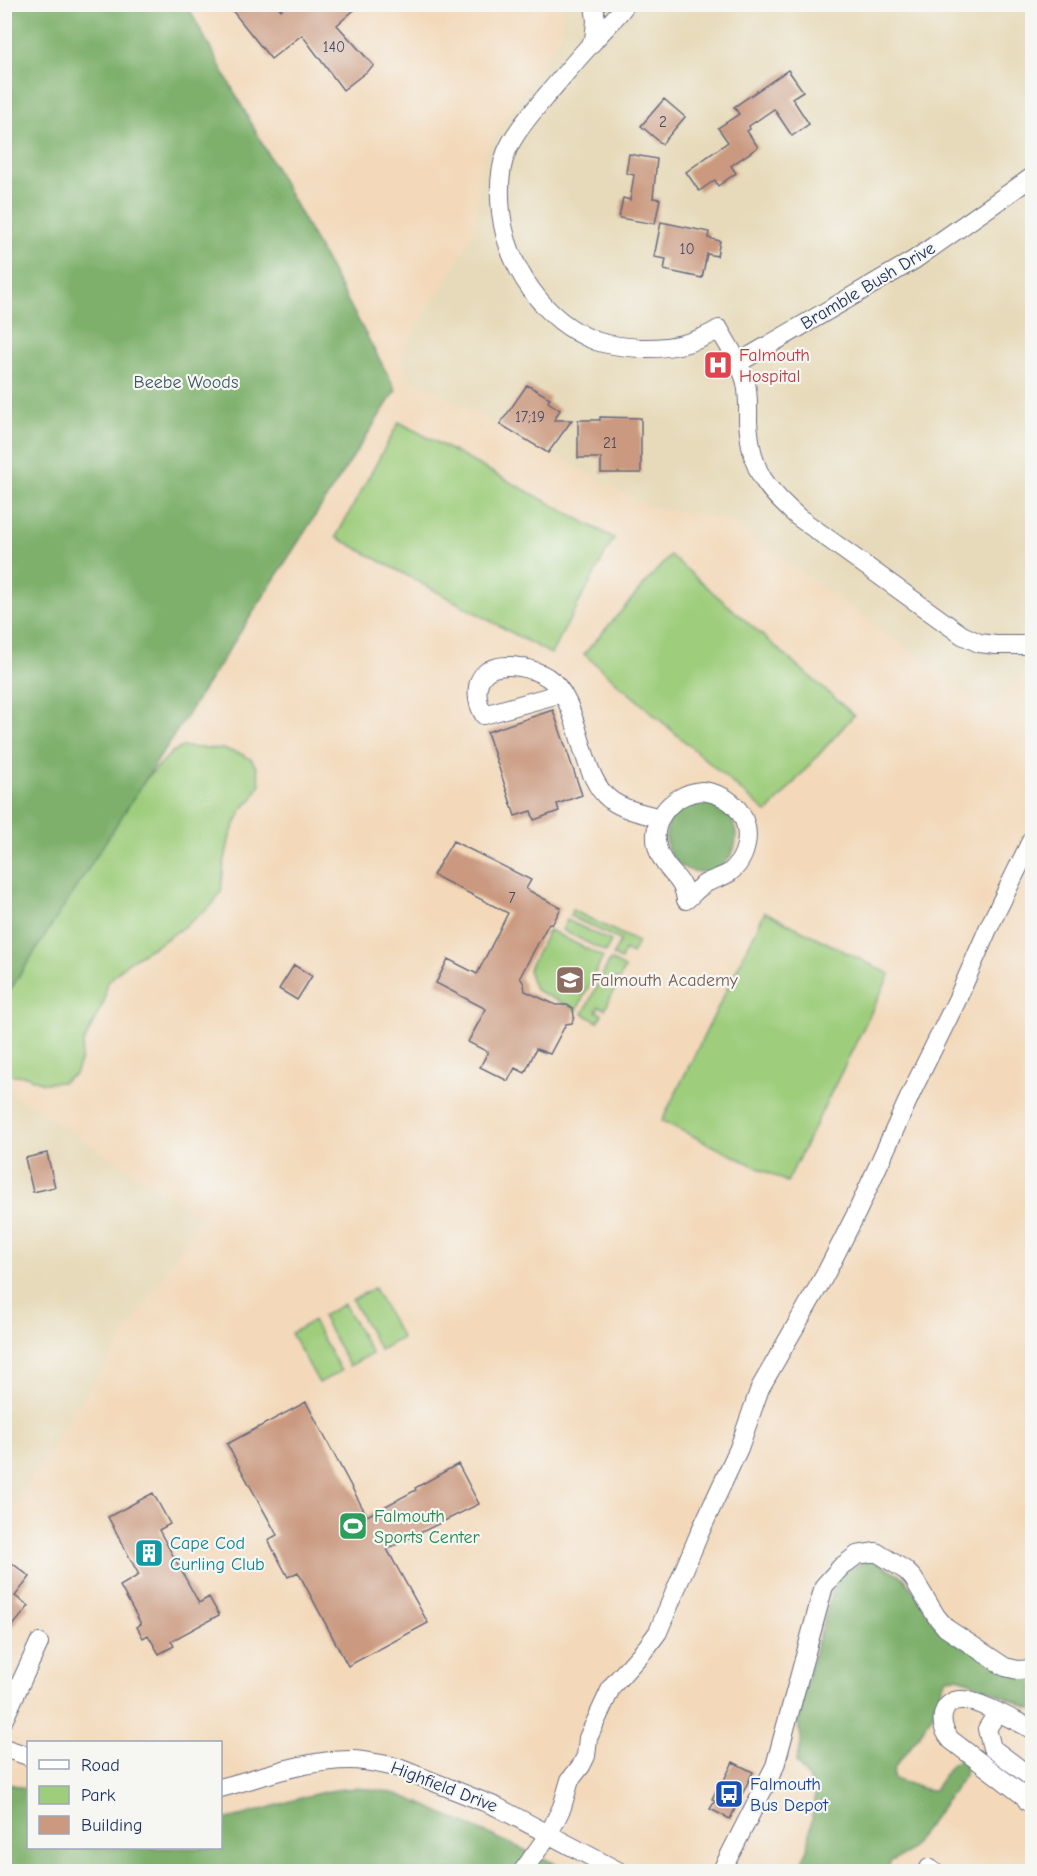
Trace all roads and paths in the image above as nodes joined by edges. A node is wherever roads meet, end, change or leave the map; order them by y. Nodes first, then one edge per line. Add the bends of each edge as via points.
1 (594, 4) edge
2 (626, 4) edge
3 (594, 40) junction
4 (1032, 177) edge
5 (738, 363) junction
6 (1032, 645) edge
7 (562, 693) dead end
8 (660, 818) junction
9 (1032, 839) edge
10 (39, 1643) dead end
11 (1032, 1669) edge
12 (997, 1713) junction
13 (4, 1719) edge
14 (1032, 1729) edge
15 (4, 1748) edge
16 (27, 1756) edge
17 (1032, 1778) edge
18 (222, 1787) edge
19 (1028, 1803) dead end
20 (549, 1834) junction
21 (522, 1872) edge
22 (620, 1872) edge
23 (721, 1872) edge

1 - 3 street
2 - 3 street
3 - 5 street via 531,114 506,153 500,199 503,231 512,254 540,302 560,321 585,336 612,345 655,348 687,344 719,328
4 - 5 street, Bramble Bush Drive via 914,260
5 - 6 street via 746,385 751,452 762,477 779,500 962,635 979,643
7 - 8 street via 596,783 606,796 619,805
8 - 8 street via 656,840 659,851 685,889 686,900 740,861 747,837 744,820 734,805 720,795 702,791 685,794 670,804
9 - 20 street via 825,1275 760,1388 736,1455 658,1632 612,1686 588,1738 582,1766 570,1780
10 - 13 street
11 - 23 street via 1005,1667 946,1628 905,1569 876,1552 857,1555 824,1586 774,1766
12 - 14 street
12 - 17 street via 987,1729 992,1748
12 - 19 street via 977,1703 952,1701 944,1709 945,1733
15 - 16 street
18 - 20 street, Highfield Drive via 309,1765 364,1761 396,1767 498,1807
20 - 21 street
20 - 22 street, Highfield Drive

